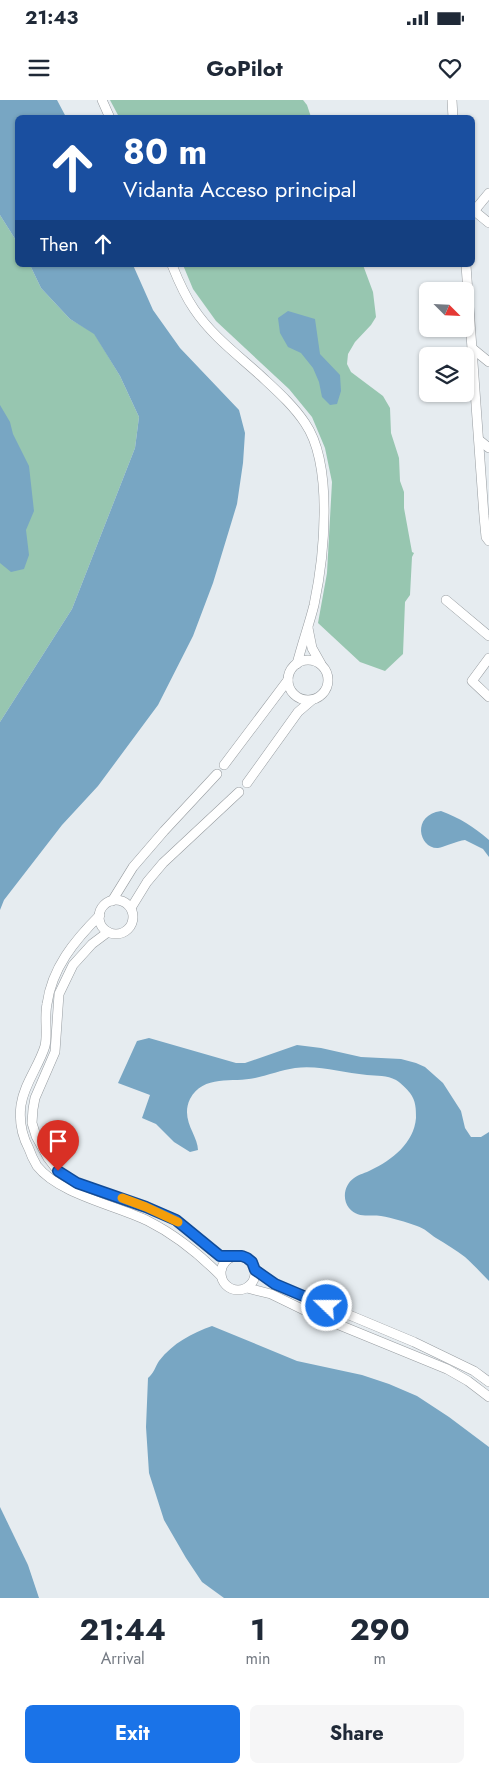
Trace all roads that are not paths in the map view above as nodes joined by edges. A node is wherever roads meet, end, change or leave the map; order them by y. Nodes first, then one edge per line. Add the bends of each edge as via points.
1 (102, 100) edge
2 (452, 100) edge
3 (109, 115) edge
4 (453, 115) edge
5 (489, 193) edge
6 (475, 208) edge
7 (475, 212) edge
8 (489, 223) edge
9 (173, 267) edge
10 (466, 267) edge
11 (472, 347) edge
12 (474, 351) edge
13 (489, 362) edge
14 (474, 375) edge
15 (479, 440) junction
16 (489, 448) edge
17 (487, 512) edge
18 (489, 542) edge
19 (446, 600) dead end
20 (308, 628) junction
21 (489, 636) edge
22 (489, 658) edge
23 (297, 664) junction
24 (321, 664) junction
25 (288, 680) junction
26 (489, 697) edge
27 (312, 700) junction
28 (224, 765) dead end
29 (217, 774) dead end
30 (247, 782) dead end
31 (239, 792) dead end
32 (112, 901) junction
33 (131, 908) junction
34 (100, 915) junction
35 (108, 932) junction
36 (231, 1257) junction
37 (255, 1270) junction
38 (220, 1275) junction
39 (247, 1288) junction
40 (489, 1382) edge
41 (489, 1397) edge

1 - 3 street
2 - 4 street
5 - 6 street
7 - 8 street
9 - 20 street via 194,309 220,340 285,399 306,424 315,442 321,462 323,527 321,562
10 - 11 street
12 - 13 street
14 - 15 street
15 - 16 street
15 - 17 street
17 - 18 street via 486,537
19 - 21 street
20 - 23 street
20 - 24 street via 312,648
22 - 26 street via 472,681
23 - 24 street via 309,660
23 - 25 street
24 - 27 street via 328,675 328,682 324,693
25 - 27 street via 296,696
25 - 28 street
27 - 30 street via 298,712
29 - 32 street via 133,867
31 - 33 street via 163,863
32 - 33 street via 123,901
32 - 34 street via 104,906
33 - 35 street via 133,919 129,929 119,934
34 - 35 street via 101,925
34 - 38 street via 77,938 51,983 46,1006 46,1042 22,1101 24,1140 37,1166 52,1181 164,1229
35 - 36 street via 73,965 60,994 55,1052 33,1109 32,1123 36,1136 58,1171 77,1183 176,1220 211,1250 220,1256
36 - 37 street via 247,1258
36 - 38 street via 223,1264
37 - 39 street via 254,1279
37 - 40 street via 275,1284 414,1342 474,1371
38 - 39 street via 230,1289 242,1291
39 - 41 street via 271,1294 447,1369

